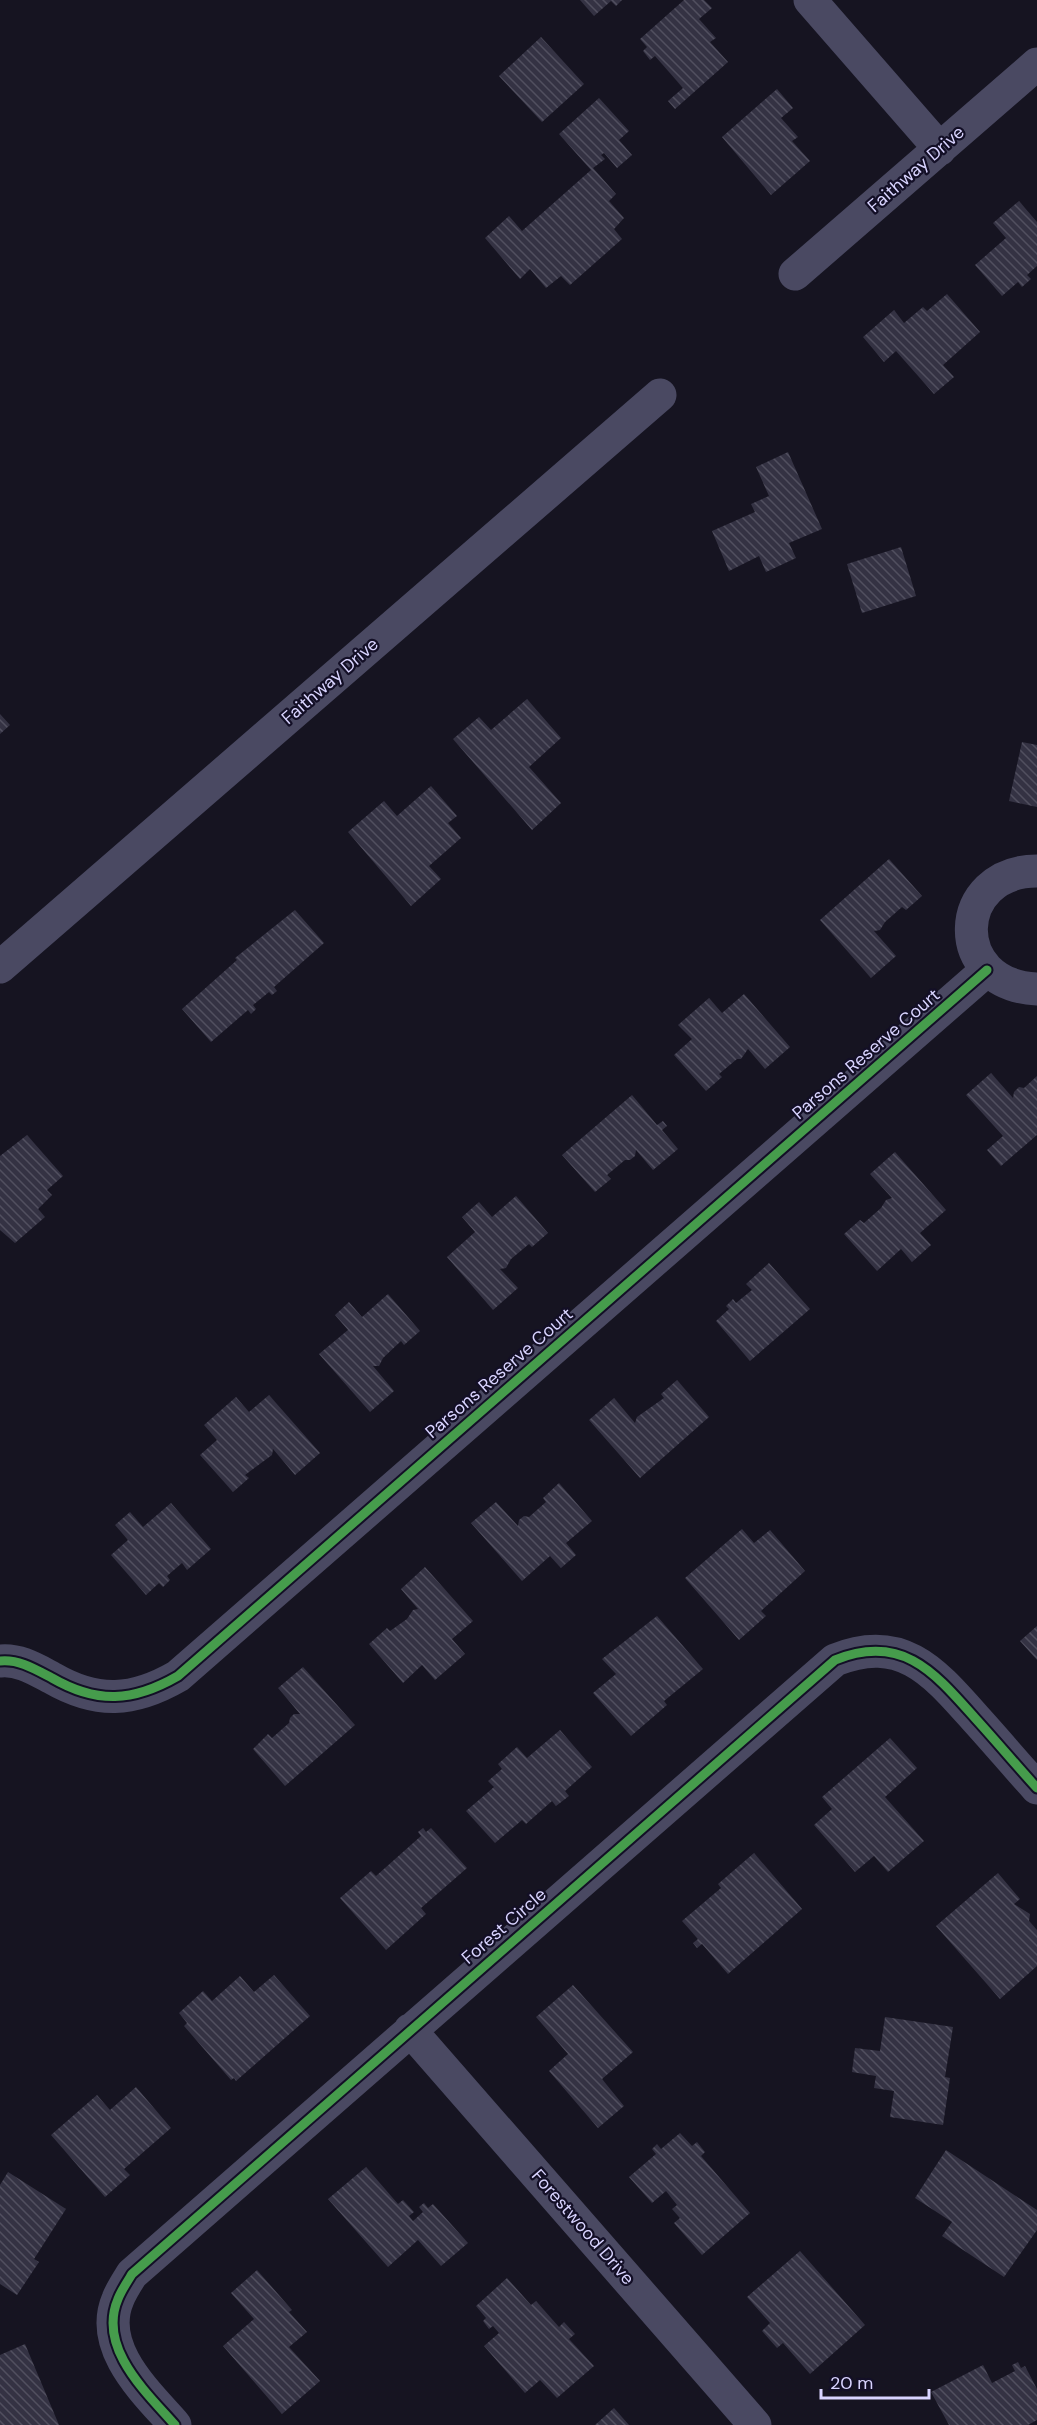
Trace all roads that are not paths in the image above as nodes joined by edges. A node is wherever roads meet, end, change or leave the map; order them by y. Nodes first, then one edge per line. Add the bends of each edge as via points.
1 (810, 0) edge
2 (1037, 64) edge
3 (940, 149) junction
4 (795, 274) dead end
5 (660, 395) dead end
6 (1037, 871) edge
7 (0, 967) edge
8 (987, 970) junction
9 (1037, 989) edge
10 (0, 1661) edge
11 (1037, 1788) edge
12 (410, 2030) junction
13 (175, 2425) edge
14 (755, 2425) edge

1 - 3 street
2 - 3 street, Faithway Drive
3 - 4 street, Faithway Drive
5 - 7 street, Faithway Drive
6 - 8 street via 1016,872 997,880 973,913 971,933 976,953
8 - 9 street via 1002,982
8 - 10 street, Parsons Reserve Court via 178,1676 152,1691 125,1697 97,1696 73,1690 11,1660
11 - 12 street, Forest Circle via 936,1674 884,1650 851,1653 835,1660
12 - 13 street, Forest Circle via 132,2274 117,2301 114,2327 119,2351 132,2376
12 - 14 street, Forestwood Drive

